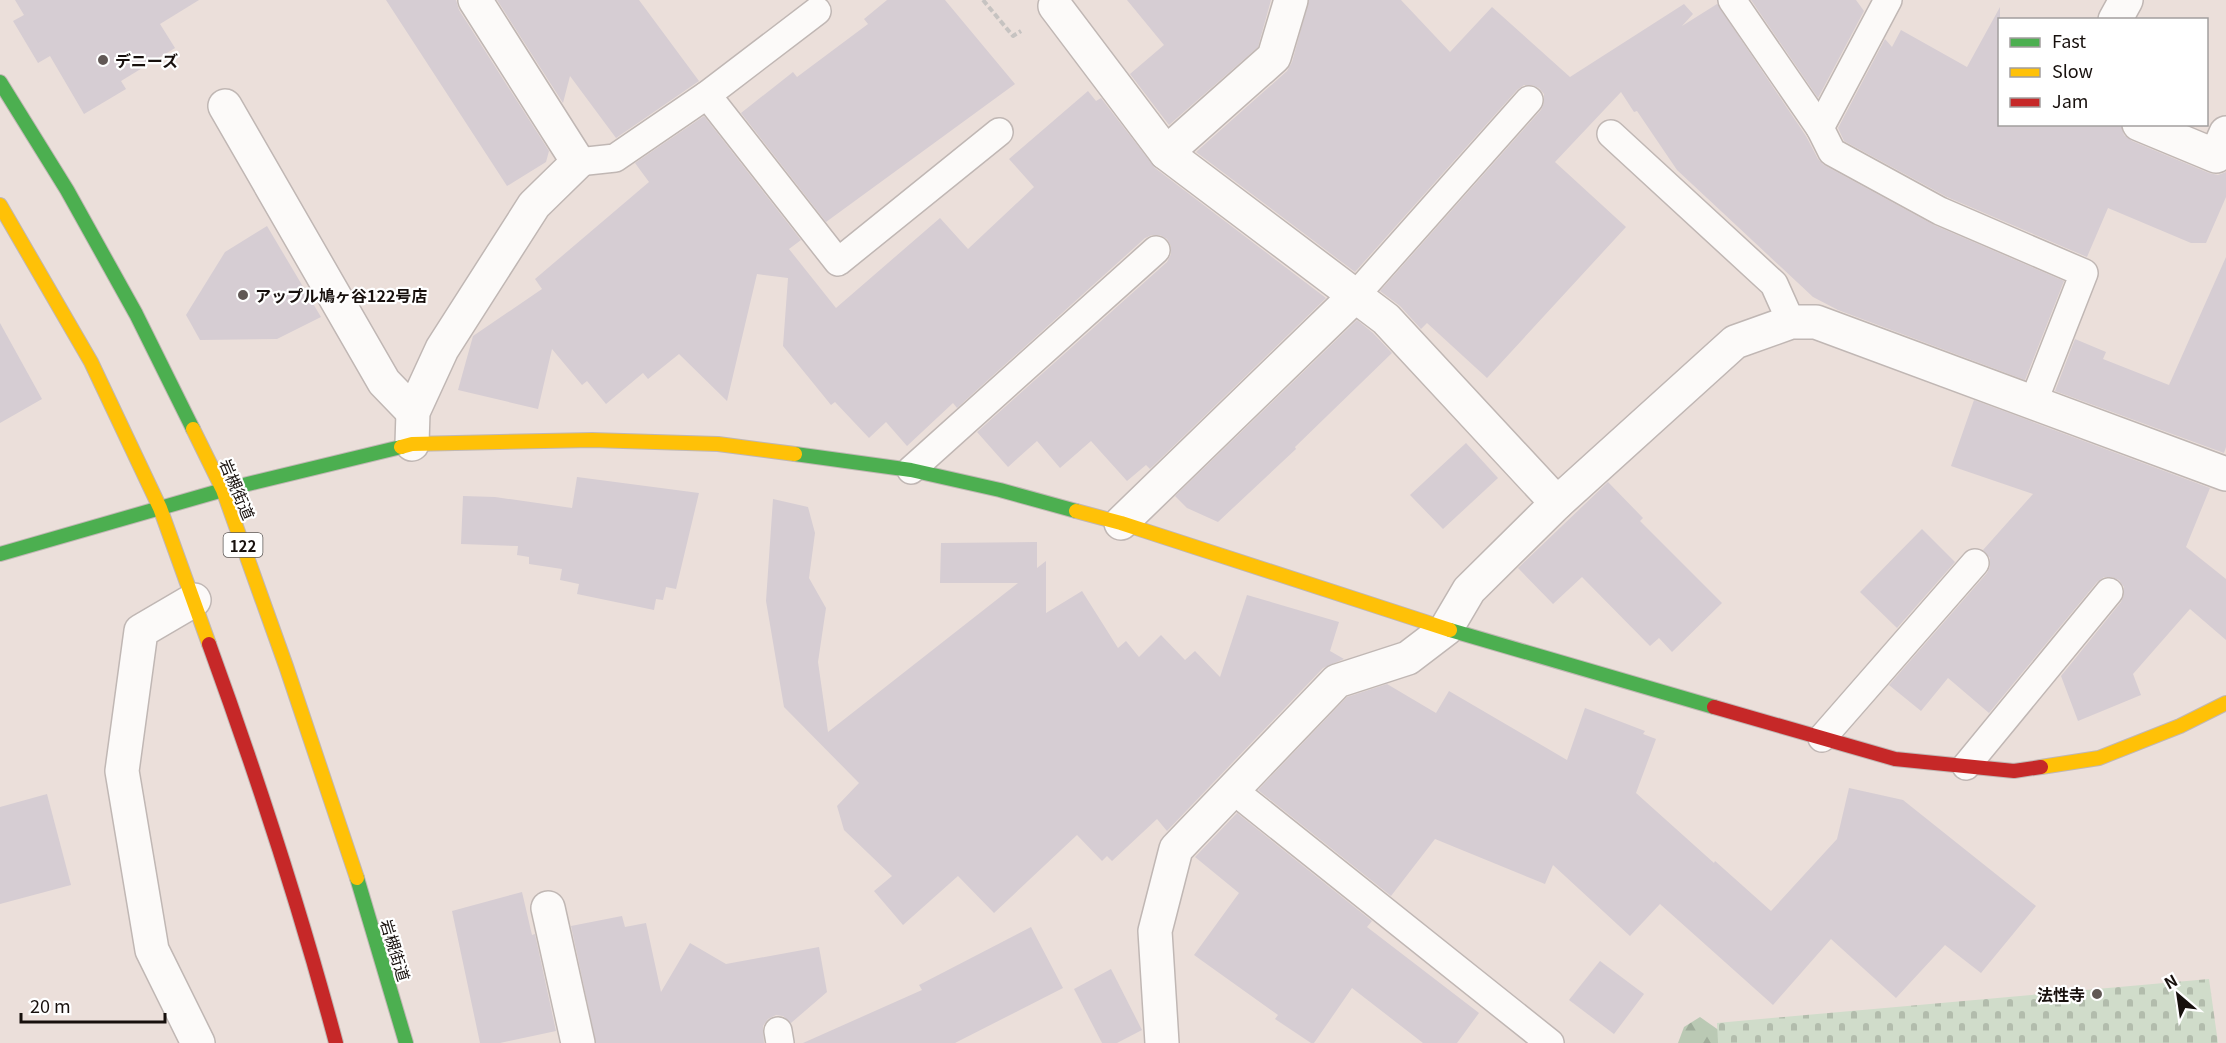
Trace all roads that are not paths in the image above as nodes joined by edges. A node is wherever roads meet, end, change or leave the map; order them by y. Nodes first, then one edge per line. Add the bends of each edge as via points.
1 (476, 0) edge
2 (1291, 0) edge
3 (1732, 0) edge
4 (1888, 0) edge
5 (2126, 0) edge
6 (1056, 6) dead end
7 (817, 11) dead end
8 (2116, 18) edge
9 (0, 82) edge
10 (707, 95) junction
11 (1529, 100) dead end
12 (225, 106) dead end
13 (2144, 126) edge
14 (1820, 128) junction
15 (999, 132) dead end
16 (2226, 133) edge
17 (1611, 134) dead end
18 (1166, 153) junction
19 (578, 162) junction
20 (0, 205) edge
21 (1156, 250) dead end
22 (1355, 296) junction
23 (1791, 322) junction
24 (2033, 403) junction
25 (412, 428) junction
26 (911, 470) junction
27 (2226, 474) edge
28 (223, 490) junction
29 (1557, 503) junction
30 (160, 508) junction
31 (1121, 523) junction
32 (0, 554) edge
33 (1975, 563) dead end
34 (2109, 592) dead end
35 (194, 600) junction
36 (1446, 629) junction
37 (2222, 712) edge
38 (1822, 738) junction
39 (1966, 766) junction
40 (1233, 790) junction
41 (548, 908) dead end
42 (198, 1043) edge
43 (336, 1043) edge
44 (406, 1043) edge
45 (578, 1043) edge
46 (1162, 1043) edge
47 (1550, 1043) edge

1 - 19 street
2 - 18 street via 1274,57
3 - 14 lane
4 - 14 lane
5 - 8 street
6 - 18 street
7 - 10 lane
9 - 28 main road, 岩槻街道 / 122 via 67,190 136,314
10 - 15 lane via 838,262
10 - 19 lane via 615,158
11 - 22 lane
12 - 25 street
13 - 16 street via 2216,156
14 - 24 lane via 1832,152 1940,211 2084,273
17 - 23 lane via 1774,284
18 - 22 street
19 - 25 street via 534,205 442,349
20 - 30 main road via 91,362
21 - 26 lane
22 - 29 street via 1386,319
22 - 31 street
23 - 24 street via 1816,322
23 - 29 street via 1735,342
24 - 27 street
25 - 26 main road via 478,444 592,440 718,444
25 - 28 main road
26 - 31 main road
28 - 30 main road
28 - 44 main road, 岩槻街道 / 122 via 345,839
29 - 36 street via 1469,590
30 - 32 main road
30 - 35 main road
31 - 36 main road
33 - 38 lane
34 - 39 lane
35 - 42 street via 141,631 122,771 152,950
35 - 43 main road via 248,752
36 - 38 main road
36 - 40 street via 1408,658 1337,681
37 - 39 main road via 2098,758 2014,771
38 - 39 main road via 1894,759
40 - 46 street via 1176,849 1155,932
40 - 47 lane
41 - 45 street

